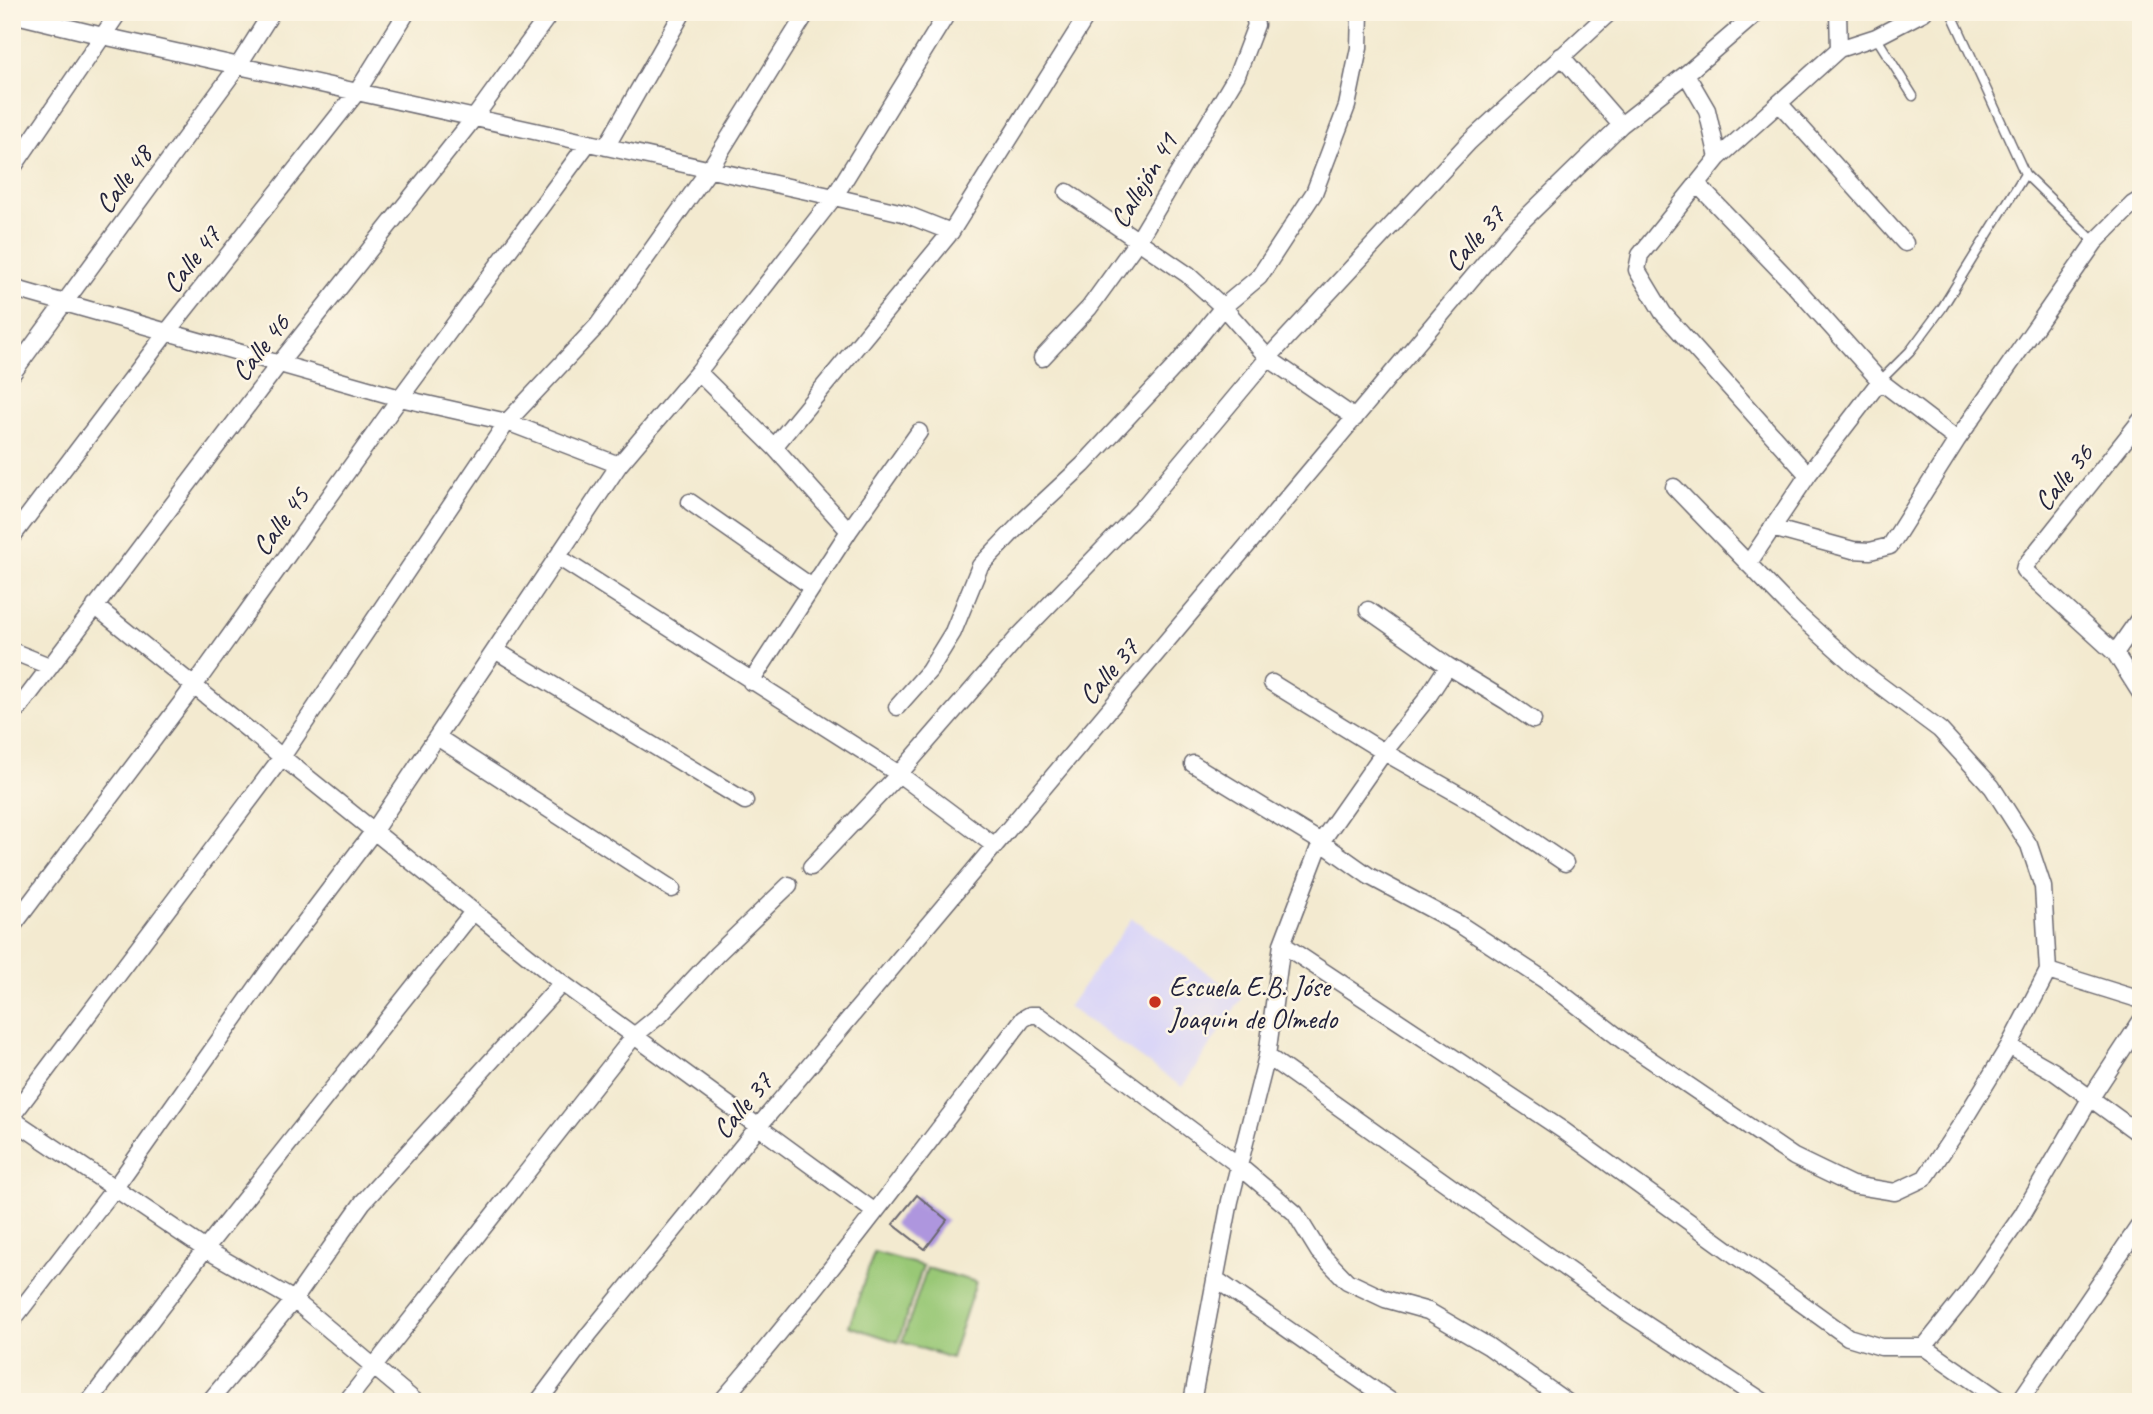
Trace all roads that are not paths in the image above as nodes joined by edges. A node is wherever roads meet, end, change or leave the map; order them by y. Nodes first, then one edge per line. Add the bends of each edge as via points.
1 (119, 12) edge
2 (272, 12) edge
3 (407, 12) edge
4 (551, 12) edge
5 (683, 12) edge
6 (807, 12) edge
7 (948, 12) edge
8 (1089, 12) edge
9 (1253, 12) edge
10 (1360, 12) edge
11 (1610, 12) edge
12 (1758, 12) edge
13 (1838, 12) edge
14 (1924, 12) edge
15 (1951, 12) edge
16 (12, 14) edge
17 (103, 36) junction
18 (1876, 37) junction
19 (1839, 48) junction
20 (1560, 56) junction
21 (238, 66) junction
22 (1686, 75) junction
23 (357, 92) junction
24 (1913, 96) dead end
25 (1779, 103) junction
26 (474, 118) junction
27 (1621, 125) junction
28 (588, 143) junction
29 (607, 147) junction
30 (1718, 158) junction
31 (12, 169) edge
32 (709, 170) junction
33 (2025, 174) junction
34 (1697, 184) junction
35 (1067, 192) dead end
36 (834, 197) junction
37 (2141, 199) edge
38 (951, 232) junction
39 (1139, 239) junction
40 (2095, 242) junction
41 (1905, 243) dead end
42 (12, 288) edge
43 (65, 303) junction
44 (1223, 307) junction
45 (167, 332) junction
46 (1042, 358) dead end
47 (1268, 358) junction
48 (279, 364) junction
49 (698, 372) junction
50 (12, 374) edge
51 (1880, 381) junction
52 (400, 398) junction
53 (1355, 418) junction
54 (508, 422) junction
55 (2140, 423) edge
56 (919, 432) dead end
57 (1958, 440) junction
58 (774, 447) junction
59 (618, 464) junction
60 (1808, 475) junction
61 (1674, 487) dead end
62 (690, 502) dead end
63 (1772, 528) junction
64 (849, 531) junction
65 (12, 537) edge
66 (558, 557) junction
67 (1748, 564) junction
68 (812, 587) junction
69 (95, 606) junction
70 (1368, 610) dead end
71 (2141, 615) edge
72 (495, 650) junction
73 (12, 651) edge
74 (2115, 653) junction
75 (49, 666) junction
76 (1448, 666) junction
77 (751, 682) junction
78 (1272, 683) dead end
79 (194, 686) junction
80 (2141, 694) edge
81 (897, 707) dead end
82 (12, 717) edge
83 (1533, 720) dead end
84 (437, 737) junction
85 (1384, 752) junction
86 (282, 757) junction
87 (1194, 764) dead end
88 (900, 774) junction
89 (744, 801) dead end
90 (373, 832) junction
91 (1321, 842) junction
92 (995, 846) junction
93 (1565, 863) dead end
94 (811, 867) dead end
95 (789, 885) dead end
96 (672, 889) dead end
97 (473, 912) junction
98 (12, 927) edge
99 (1282, 944) junction
100 (2048, 971) junction
101 (562, 983) junction
102 (2141, 1000) edge
103 (2141, 1021) edge
104 (634, 1036) junction
105 (2009, 1046) junction
106 (1267, 1056) junction
107 (2090, 1099) junction
108 (12, 1117) edge
109 (758, 1127) junction
110 (2141, 1135) edge
111 (1238, 1165) junction
112 (114, 1189) junction
113 (876, 1212) junction
114 (2141, 1223) edge
115 (205, 1250) junction
116 (1216, 1280) junction
117 (294, 1300) junction
118 (12, 1321) edge
119 (1924, 1346) junction
120 (373, 1366) junction
121 (89, 1402) edge
122 (209, 1402) edge
123 (346, 1402) edge
124 (416, 1402) edge
125 (537, 1402) edge
126 (721, 1402) edge
127 (1192, 1402) edge
128 (1392, 1402) edge
129 (1567, 1402) edge
130 (1764, 1402) edge
131 (2003, 1402) edge
132 (2019, 1402) edge

1 - 17 street
2 - 21 street, Calle 48
3 - 23 street, Calle 47
4 - 26 street, Calle 46
5 - 29 street
6 - 32 street
7 - 36 street
8 - 38 street
9 - 39 street, Callejón 41 via 1256,25 1237,75
10 - 44 street via 1359,48 1347,106 1314,193 1259,277
11 - 20 street
12 - 22 street, Calle 37
13 - 19 street
14 - 18 street
15 - 33 lane
16 - 17 street
17 - 21 street
17 - 31 street
18 - 19 street
18 - 24 lane
19 - 25 street
20 - 27 street
20 - 47 street via 1469,142
21 - 23 street
21 - 43 street, Calle 48
22 - 27 street, Calle 37
22 - 30 street via 1707,110
23 - 26 street
23 - 45 street, Calle 47
25 - 30 street
25 - 41 street
26 - 28 street
26 - 48 street, Calle 46
27 - 53 street, Calle 37 via 1510,233
28 - 29 street
28 - 52 street, Calle 45
29 - 32 street
30 - 34 street
32 - 36 street
32 - 54 street via 598,325
33 - 40 lane
33 - 51 lane via 1942,308
34 - 51 street
34 - 60 street via 1640,255 1637,270 1663,313
35 - 39 street
36 - 38 street via 904,213
36 - 49 street
37 - 40 street
38 - 58 street
39 - 44 street
39 - 46 street, Callejón 41 via 1089,308
40 - 57 street
42 - 43 street
43 - 45 street
43 - 50 street, Calle 48
44 - 47 street
44 - 81 street via 1083,465 980,566 954,632 929,671
45 - 48 street
45 - 65 street, Calle 47
47 - 53 street
47 - 88 street via 1141,510 1018,637
48 - 52 street
48 - 69 street, Calle 46
49 - 58 street
49 - 59 street
51 - 57 street
51 - 60 street
52 - 54 street
52 - 79 street, Calle 45
53 - 92 street, Calle 37
54 - 59 street
54 - 86 street
55 - 74 street, Calle 36 via 2025,566 2026,574
56 - 64 street
57 - 63 street via 1890,546 1853,550
58 - 64 street
59 - 66 street
60 - 63 street
61 - 67 street
62 - 68 street
63 - 67 street
64 - 68 street
66 - 72 street
66 - 77 street
67 - 100 street via 1863,672 1940,730 1992,787 2029,845 2043,887
68 - 77 street
69 - 75 street, Calle 46
69 - 79 street
70 - 76 street
71 - 74 street
72 - 84 street
72 - 89 street
73 - 75 street
74 - 80 street
75 - 82 street, Calle 46
76 - 83 street
76 - 85 street
77 - 88 street
78 - 85 street
79 - 86 street
79 - 98 street, Calle 45
84 - 90 street
84 - 96 street
85 - 91 street
85 - 93 street via 1490,812
86 - 90 street
86 - 108 street
87 - 91 street
88 - 92 street
88 - 94 street
90 - 97 street
90 - 112 street
91 - 99 street
91 - 105 street via 1369,876 1459,924 1543,979 1626,1043 1794,1157 1852,1185 1895,1192 1925,1178
92 - 109 street, Calle 37
95 - 104 street
97 - 101 street
97 - 115 street
99 - 106 street
99 - 119 street via 1564,1131 1848,1337 1881,1347
100 - 102 street
100 - 105 street
101 - 104 street
101 - 117 street via 363,1202
103 - 107 street
104 - 109 street
104 - 120 street
105 - 107 street
106 - 111 street
106 - 130 street via 1627,1312
107 - 110 street
107 - 119 street via 2022,1215
108 - 112 street
109 - 113 street
109 - 125 street, Calle 37
111 - 113 street via 1038,1015 1030,1015
111 - 116 street
111 - 129 street via 1295,1213 1319,1252 1347,1281 1385,1299 1428,1311 1489,1346
112 - 115 street
112 - 118 street
113 - 126 street
114 - 132 street
115 - 117 street
115 - 121 street
116 - 127 street
116 - 128 street
117 - 120 street
117 - 122 street
119 - 131 street
120 - 123 street
120 - 124 street

